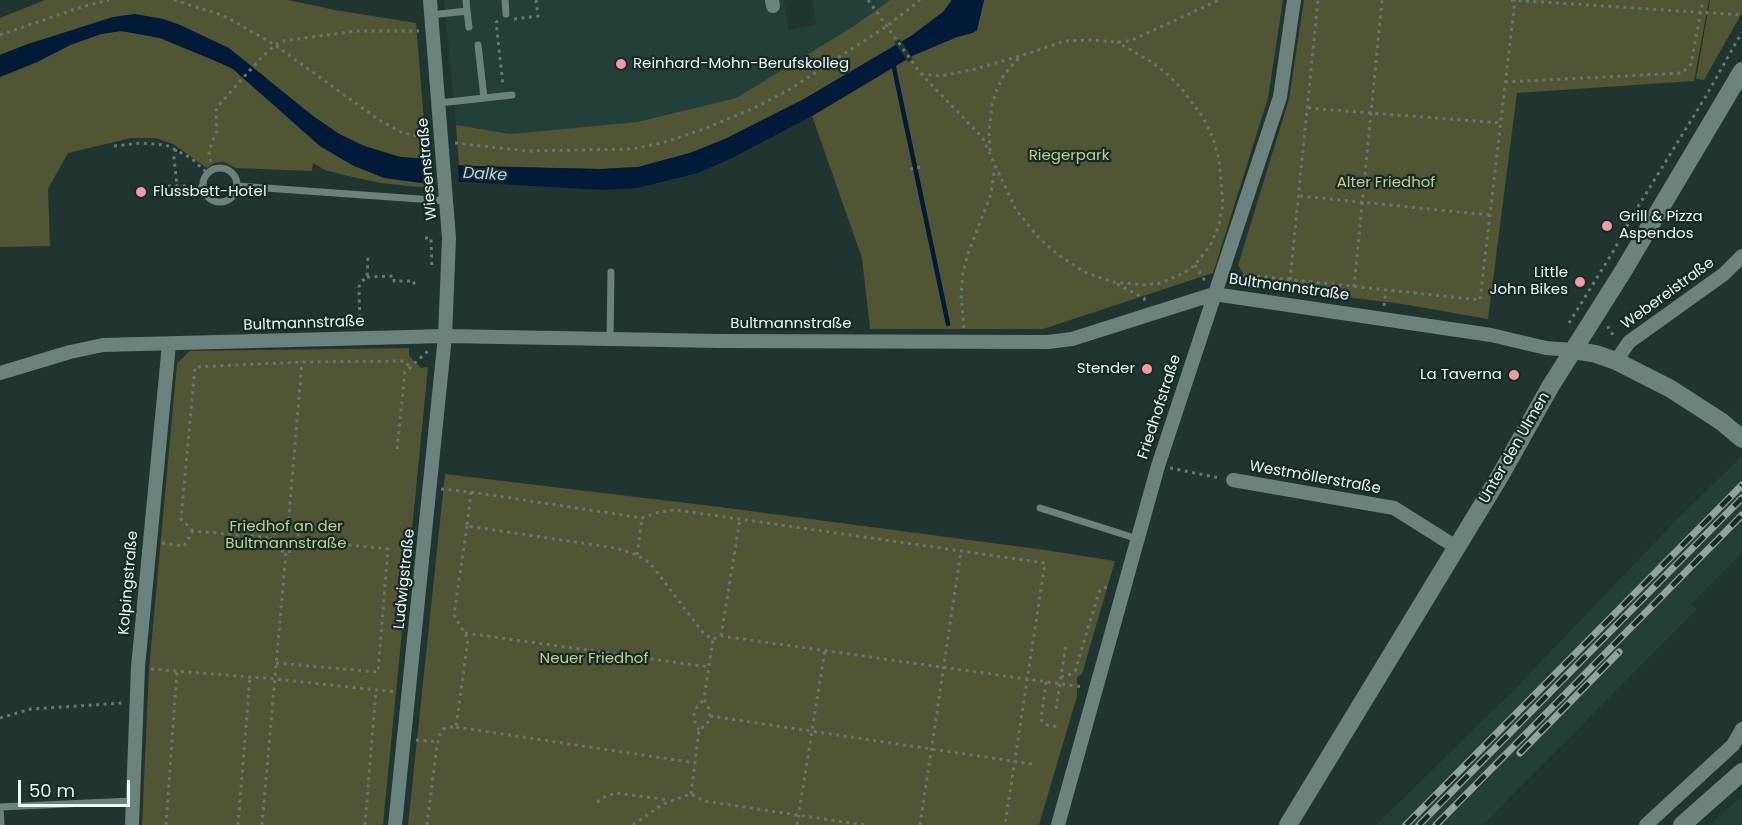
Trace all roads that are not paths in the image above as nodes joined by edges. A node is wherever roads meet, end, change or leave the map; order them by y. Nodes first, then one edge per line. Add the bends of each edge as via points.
1 (430, 0) edge
2 (466, 0) edge
3 (505, 0) edge
4 (1294, 0) edge
5 (467, 11) junction
6 (506, 14) dead end
7 (431, 15) junction
8 (469, 27) dead end
9 (478, 45) dead end
10 (1742, 70) edge
11 (508, 95) road end
12 (484, 98) junction
13 (439, 103) junction
14 (237, 186) junction
15 (447, 201) junction
16 (1742, 256) edge
17 (611, 272) dead end
18 (1216, 288) junction
19 (445, 336) junction
20 (610, 339) junction
21 (169, 344) junction
22 (1573, 350) junction
23 (1616, 361) junction
24 (0, 373) edge
25 (1742, 439) edge
26 (1233, 480) road end
27 (1040, 508) dead end
28 (1138, 539) junction
29 (1456, 547) junction
30 (1742, 729) edge
31 (1738, 749) edge
32 (1742, 772) edge
33 (132, 801) junction
34 (1, 825) edge
35 (132, 825) edge
36 (395, 825) edge
37 (1058, 825) edge
38 (1288, 825) edge
39 (1646, 825) edge
40 (1682, 825) edge

1 - 7 street, Wiesenstraße
2 - 5 lane
3 - 6 lane
4 - 18 street, Friedhofstraße via 1280,97
5 - 7 lane
5 - 8 lane
7 - 13 street, Wiesenstraße
9 - 12 lane
10 - 22 main road, Unter den Ulmen
11 - 12 lane
12 - 13 lane
13 - 15 street, Wiesenstraße
14 - 14 lane via 230,170 219,167 210,171 202,186 210,199 220,202 230,199
14 - 15 lane
15 - 19 street, Wiesenstraße via 450,238
16 - 23 street, Webereistraße via 1724,274 1629,342
17 - 20 lane
18 - 20 street, Bultmannstraße via 1072,339 1048,342
18 - 22 street, Bultmannstraße
18 - 28 street, Friedhofstraße
19 - 20 street, Bultmannstraße
19 - 21 street, Bultmannstraße
19 - 36 street, Ludwigstraße
21 - 24 street, Bultmannstraße via 103,345
21 - 33 street, Kolpingstraße via 135,703
22 - 23 main road
22 - 29 main road, Unter den Ulmen
23 - 25 main road via 1671,388
26 - 29 street, Westmöllerstraße via 1394,508
27 - 28 lane
28 - 37 street, Friedhofstraße
29 - 38 main road, Unter den Ulmen
30 - 31 street
31 - 39 street
32 - 40 main road
33 - 34 lane via 0,807
33 - 35 street, Kolpingstraße

